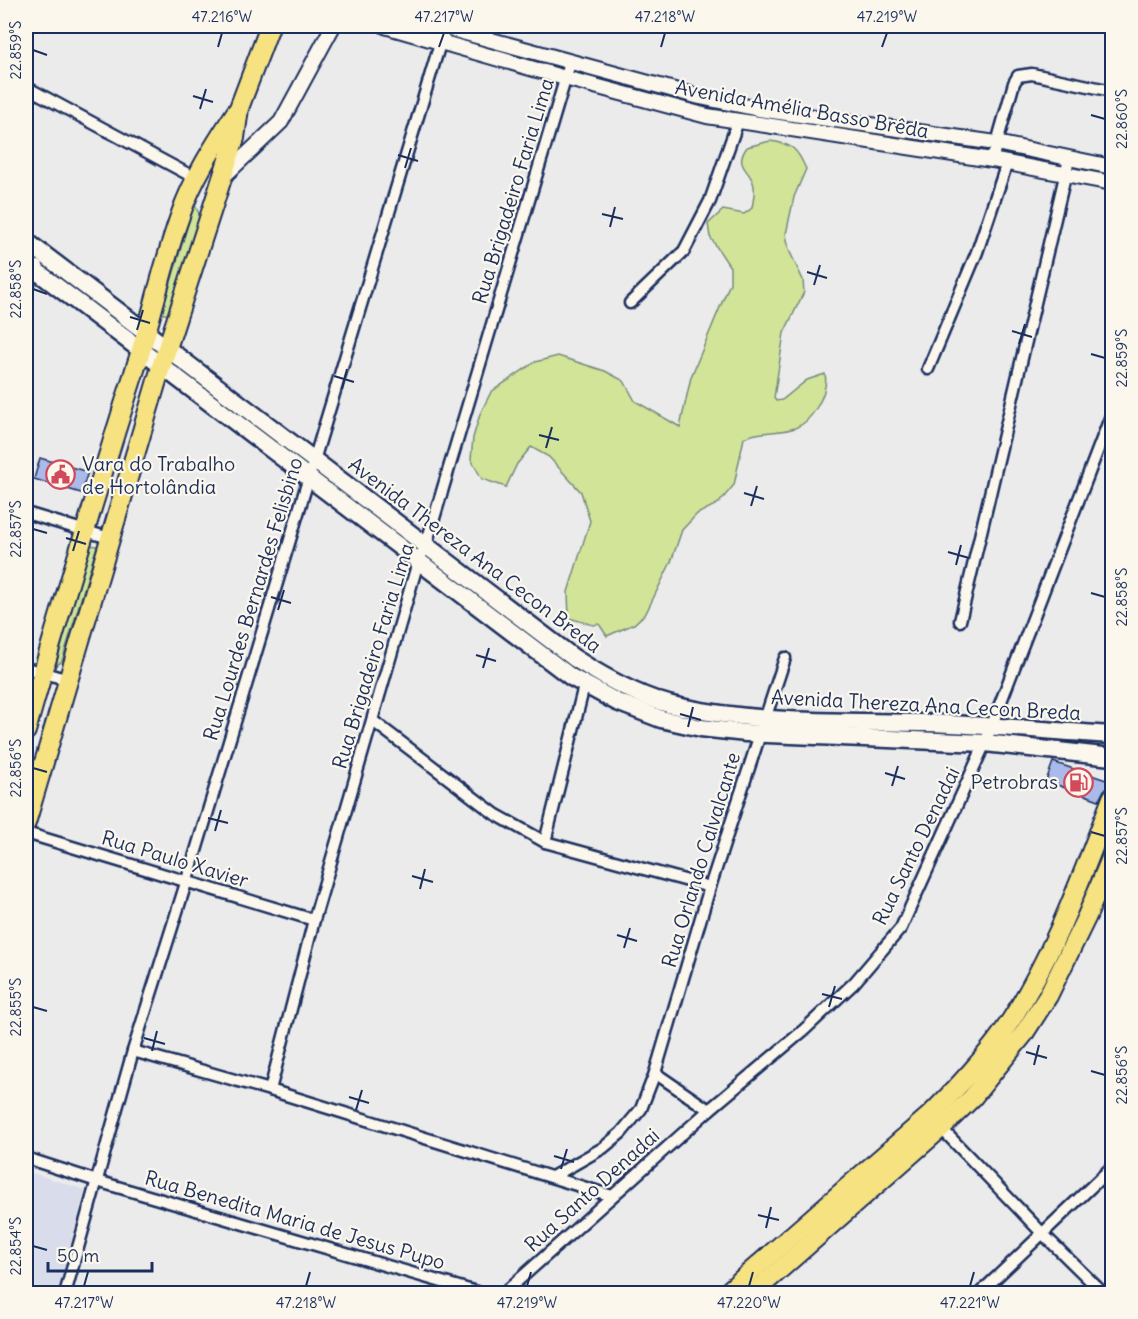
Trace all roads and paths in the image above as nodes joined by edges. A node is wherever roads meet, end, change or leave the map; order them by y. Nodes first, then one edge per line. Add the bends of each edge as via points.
1 (270, 26) edge
2 (333, 26) edge
3 (385, 26) edge
4 (443, 26) edge
5 (441, 42) junction
6 (570, 63) junction
7 (565, 78) junction
8 (26, 87) edge
9 (1113, 91) edge
10 (239, 108) junction
11 (738, 121) junction
12 (234, 138) junction
13 (260, 142) junction
14 (996, 143) junction
15 (1069, 159) junction
16 (992, 160) junction
17 (1007, 164) junction
18 (1113, 167) edge
19 (1066, 175) junction
20 (197, 179) junction
21 (220, 179) junction
22 (1113, 183) edge
23 (186, 200) junction
24 (210, 210) junction
25 (26, 241) edge
26 (45, 256) junction
27 (30, 267) edge
28 (26, 288) edge
29 (630, 303) dead end
30 (146, 333) junction
31 (167, 348) junction
32 (141, 351) junction
33 (161, 367) junction
34 (928, 369) dead end
35 (1113, 413) edge
36 (314, 460) junction
37 (309, 476) junction
38 (26, 513) edge
39 (85, 530) junction
40 (109, 538) junction
41 (426, 545) junction
42 (418, 562) junction
43 (960, 621) dead end
44 (784, 658) dead end
45 (34, 671) edge
46 (69, 680) junction
47 (584, 686) junction
48 (373, 721) junction
49 (992, 725) junction
50 (762, 726) junction
51 (26, 731) edge
52 (1113, 735) edge
53 (985, 743) junction
54 (1113, 757) edge
55 (1113, 798) edge
56 (26, 823) edge
57 (26, 833) edge
58 (544, 842) junction
59 (1113, 856) edge
60 (187, 880) junction
61 (710, 887) junction
62 (314, 920) junction
63 (133, 1051) junction
64 (655, 1073) junction
65 (270, 1090) junction
66 (709, 1110) junction
67 (941, 1128) junction
68 (26, 1158) edge
69 (1113, 1167) edge
70 (552, 1177) junction
71 (97, 1181) junction
72 (612, 1196) junction
73 (1043, 1234) junction
74 (65, 1293) edge
75 (483, 1293) edge
76 (503, 1293) edge
77 (725, 1293) edge
78 (752, 1293) edge
79 (979, 1293) edge
80 (1104, 1293) edge

1 - 10 main road
2 - 13 street via 281,122
3 - 5 street, Avenida Amélia Basso Brêda
4 - 5 street, Rua Lourdes Bernardes Felisbino
4 - 6 street, Avenida Amélia Basso Brêda
5 - 7 street, Avenida Amélia Basso Brêda
5 - 36 street, Rua Lourdes Bernardes Felisbino
6 - 7 street, Rua Brigadeiro Faria Lima
6 - 14 street, Avenida Amélia Basso Brêda via 759,109
7 - 11 street, Avenida Amélia Basso Brêda
7 - 41 street, Rua Brigadeiro Faria Lima
8 - 20 street
9 - 14 street via 1032,74 1018,76
10 - 12 main road
10 - 20 main road
11 - 16 street, Avenida Amélia Basso Brêda
11 - 29 street via 710,201 684,251
12 - 13 street
12 - 21 main road
13 - 21 street
14 - 15 street, Avenida Amélia Basso Brêda
14 - 16 street
15 - 18 street, Avenida Amélia Basso Brêda
15 - 19 street
16 - 17 street, Avenida Amélia Basso Brêda
17 - 19 street, Avenida Amélia Basso Brêda
17 - 34 street via 978,252
19 - 22 street, Avenida Amélia Basso Brêda
19 - 43 street
20 - 23 main road
21 - 24 main road
23 - 24 main road
23 - 30 main road
24 - 31 main road
25 - 26 main road, Avenida Thereza Ana Cecon Breda
26 - 27 street
26 - 30 main road, Avenida Thereza Ana Cecon Breda
27 - 28 street
27 - 32 main road, Avenida Thereza Ana Cecon Breda
30 - 31 main road, Avenida Thereza Ana Cecon Breda
30 - 32 main road
31 - 33 main road
31 - 36 main road, Avenida Thereza Ana Cecon Breda
32 - 33 main road, Avenida Thereza Ana Cecon Breda
32 - 39 main road
33 - 37 main road, Avenida Thereza Ana Cecon Breda
33 - 40 main road
35 - 49 street, Rua Santo Denadai
36 - 37 street, Rua Lourdes Bernardes Felisbino
36 - 41 main road, Avenida Thereza Ana Cecon Breda
37 - 42 main road, Avenida Thereza Ana Cecon Breda
37 - 60 street, Rua Lourdes Bernardes Felisbino
38 - 39 street
39 - 40 street
39 - 45 main road
40 - 46 main road
41 - 42 street, Rua Brigadeiro Faria Lima
41 - 50 main road, Avenida Thereza Ana Cecon Breda via 599,674 679,707
42 - 47 main road, Avenida Thereza Ana Cecon Breda
42 - 48 street, Rua Brigadeiro Faria Lima
44 - 50 street, Rua Orlando Calvalcante
45 - 46 street
45 - 51 main road
46 - 56 main road
47 - 50 main road, Avenida Thereza Ana Cecon Breda via 661,719 701,728
47 - 58 street
48 - 58 street via 495,814
48 - 62 street, Rua Brigadeiro Faria Lima
49 - 50 main road, Avenida Thereza Ana Cecon Breda
49 - 52 main road, Avenida Thereza Ana Cecon Breda
49 - 53 street, Rua Santo Denadai
50 - 53 main road, Avenida Thereza Ana Cecon Breda
50 - 61 street, Rua Orlando Calvalcante
53 - 54 main road, Avenida Thereza Ana Cecon Breda
53 - 66 street, Rua Santo Denadai via 901,928 854,983
55 - 77 main road via 1054,942 1000,1037 930,1114
57 - 60 street, Rua Paulo Xavier
58 - 61 street
59 - 67 main road via 1048,996 1023,1035 972,1098
60 - 62 street, Rua Paulo Xavier
60 - 63 street, Rua Lourdes Bernardes Felisbino
61 - 64 street, Rua Orlando Calvalcante
62 - 65 street, Rua Brigadeiro Faria Lima
63 - 65 street
63 - 71 street, Rua Lourdes Bernardes Felisbino
64 - 66 street
64 - 70 street, Rua Orlando Calvalcante via 641,1109 621,1133
65 - 70 street
66 - 72 street, Rua Santo Denadai
67 - 73 street
67 - 78 main road
68 - 71 street, Rua Benedita Maria de Jesus Pupo
69 - 73 street
70 - 72 street
71 - 74 street, Rua Lourdes Bernardes Felisbino
71 - 75 street, Rua Benedita Maria de Jesus Pupo
72 - 76 street, Rua Santo Denadai
73 - 79 street
73 - 80 street

